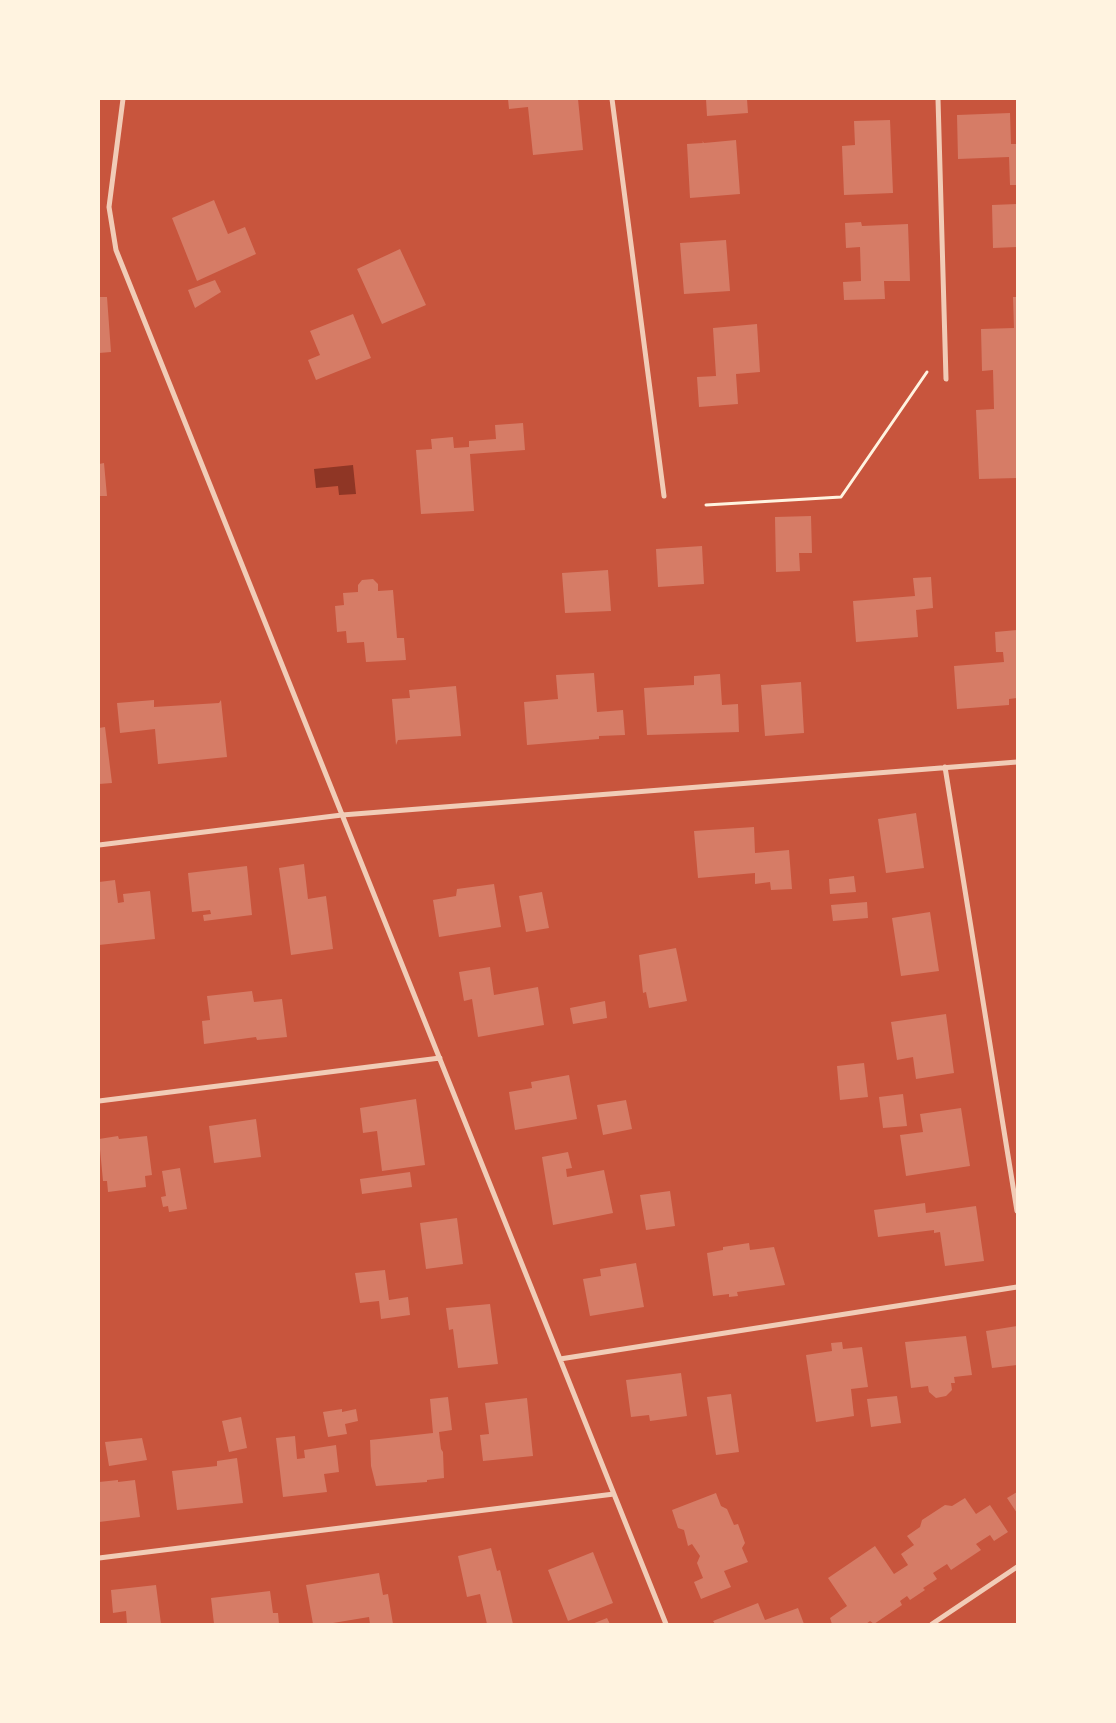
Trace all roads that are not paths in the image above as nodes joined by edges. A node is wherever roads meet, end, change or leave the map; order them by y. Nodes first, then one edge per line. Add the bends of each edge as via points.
1 (123, 99) edge
2 (612, 99) edge
3 (938, 99) edge
4 (946, 379) dead end
5 (664, 496) dead end
6 (1017, 762) edge
7 (945, 766) junction
8 (342, 815) junction
9 (99, 845) edge
10 (440, 1058) junction
11 (99, 1101) edge
12 (1017, 1211) edge
13 (1017, 1287) edge
14 (560, 1359) junction
15 (614, 1494) junction
16 (99, 1558) edge
17 (1017, 1567) edge
18 (666, 1624) edge
19 (932, 1624) edge

1 - 8 street via 110,207 116,250
2 - 5 street
3 - 4 street
6 - 7 street
7 - 8 street
7 - 12 street
8 - 9 street
8 - 10 street
10 - 11 street
10 - 14 street
13 - 14 street
14 - 15 street
15 - 16 street
15 - 18 street
17 - 19 street

